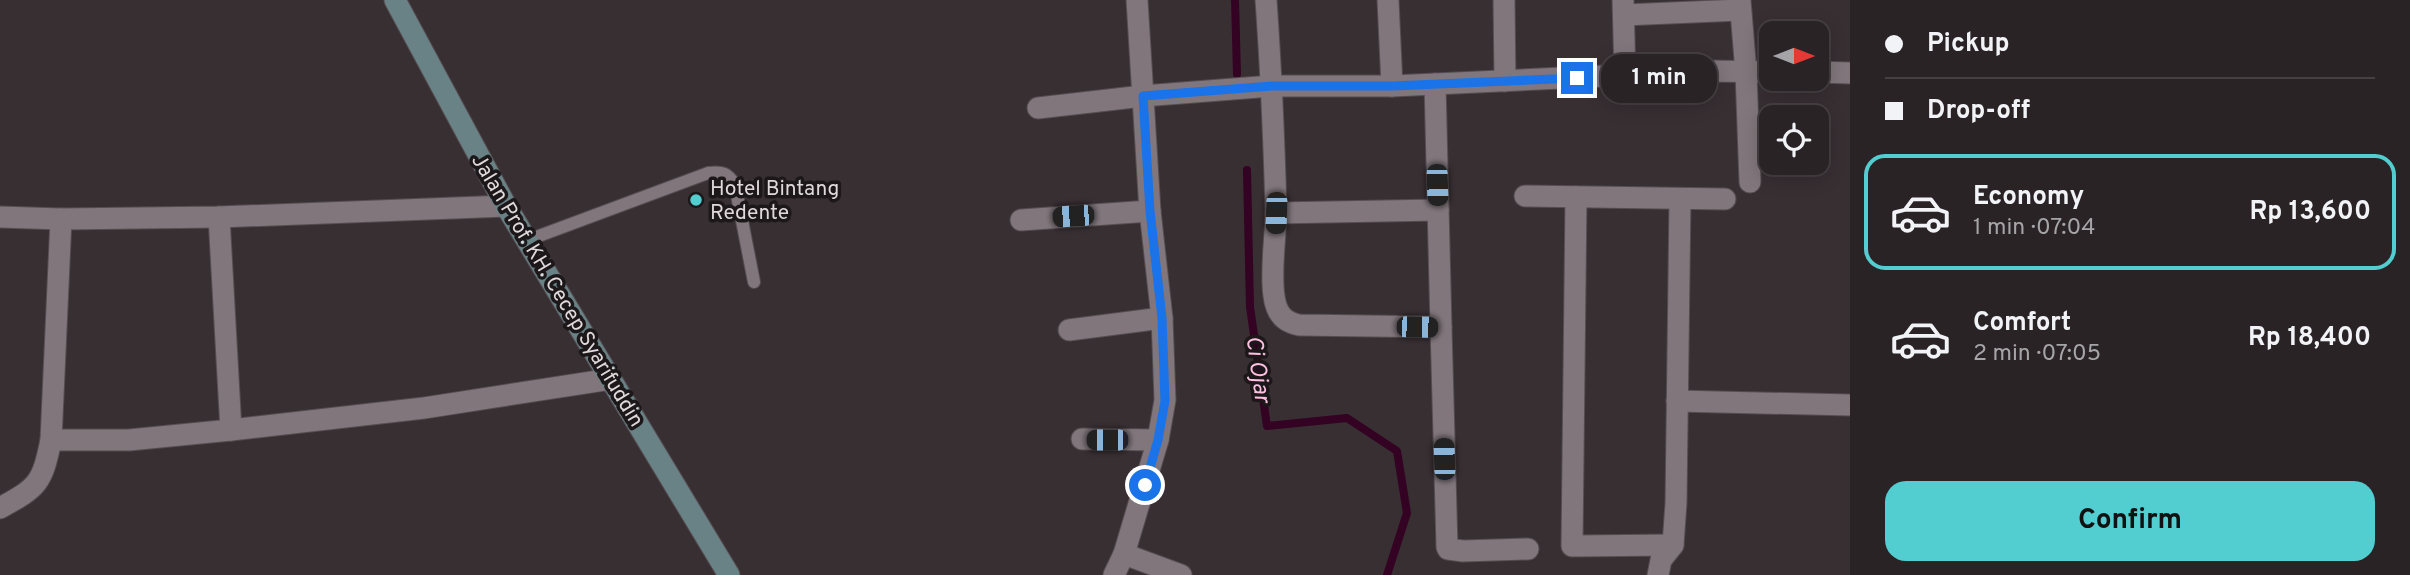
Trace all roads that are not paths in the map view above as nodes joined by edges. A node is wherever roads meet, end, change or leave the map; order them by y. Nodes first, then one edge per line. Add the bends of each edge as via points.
1 (395, 0) edge
2 (1137, 0) edge
3 (1266, 0) edge
4 (1388, 0) edge
5 (1504, 0) edge
6 (1740, 5) edge
7 (1623, 7) edge
8 (1746, 72) junction
9 (1759, 72) edge
10 (1829, 72) edge
11 (1850, 72) edge
12 (1625, 75) junction
13 (1504, 81) junction
14 (1435, 84) junction
15 (1272, 86) junction
16 (1392, 86) junction
17 (1143, 96) junction
18 (1038, 108) dead end
19 (1750, 182) dead end
20 (1525, 196) dead end
21 (1576, 197) junction
22 (1680, 199) junction
23 (1725, 199) dead end
24 (506, 206) junction
25 (1438, 210) junction
26 (1150, 211) junction
27 (1276, 213) junction
28 (0, 217) edge
29 (219, 217) junction
30 (61, 219) junction
31 (1021, 220) dead end
32 (528, 240) junction
33 (754, 282) dead end
34 (1162, 318) junction
35 (1441, 327) junction
36 (1069, 330) dead end
37 (611, 379) junction
38 (1677, 401) junction
39 (1850, 405) edge
40 (231, 430) junction
41 (1082, 439) dead end
42 (51, 440) junction
43 (1158, 440) junction
44 (0, 508) edge
45 (1672, 545) junction
46 (1528, 549) dead end
47 (1124, 554) junction
48 (729, 575) edge
49 (1114, 575) edge
50 (1181, 575) edge
51 (1658, 575) edge

1 - 24 main road, Jalan Prof. KH. Cecep Syarifuddin
2 - 17 street
3 - 15 street
4 - 16 street
5 - 13 street
6 - 7 street
6 - 8 street
7 - 12 street
8 - 9 street
8 - 12 street
8 - 19 street
10 - 11 street
12 - 13 street
13 - 14 street
14 - 16 street
14 - 25 street
15 - 16 street
15 - 17 street
15 - 27 street
17 - 18 street
17 - 26 street
20 - 21 street
21 - 22 street
21 - 45 street via 1564,546
22 - 23 street
22 - 38 street
24 - 29 street
24 - 32 main road, Jalan Prof. KH. Cecep Syarifuddin
25 - 27 street
25 - 35 street
26 - 31 street
26 - 34 street
27 - 35 street via 1274,296 1288,323
28 - 30 street
29 - 30 street
29 - 40 street
30 - 42 street
32 - 33 lane via 719,172 735,185
32 - 37 main road, Jalan Prof. KH. Cecep Syarifuddin
34 - 36 street
34 - 43 street via 1165,401
35 - 46 street via 1447,547 1463,551
37 - 40 street via 424,408
37 - 48 main road, Jalan Prof. KH. Cecep Syarifuddin
38 - 39 street
38 - 45 street
40 - 42 street via 129,440
41 - 43 street
42 - 44 street via 45,470 32,490
43 - 47 street
45 - 51 street via 1661,560
47 - 49 street
47 - 50 street

